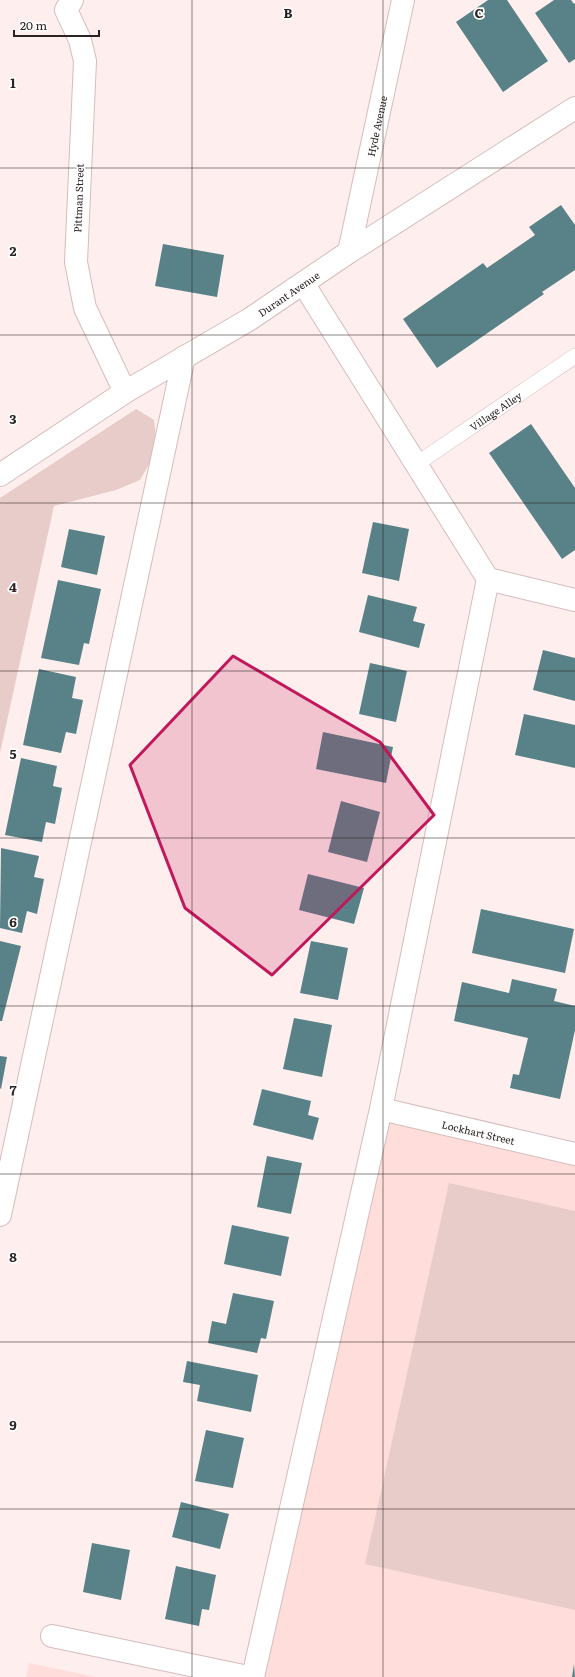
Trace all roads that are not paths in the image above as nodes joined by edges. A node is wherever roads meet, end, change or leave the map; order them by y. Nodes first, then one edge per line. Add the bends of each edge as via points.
1 (403, 0) edge
2 (66, 4) edge
3 (575, 108) edge
4 (349, 252) junction
5 (303, 282) junction
6 (575, 356) edge
7 (184, 357) junction
8 (125, 392) junction
9 (415, 465) junction
10 (0, 474) edge
11 (488, 579) junction
12 (571, 596) edge
13 (381, 1109) junction
14 (575, 1154) edge
15 (0, 1214) edge
16 (52, 1636) dead end
17 (248, 1677) edge
18 (253, 1677) edge

1 - 4 street, Hyde Avenue
2 - 8 street, Pittman Street via 85,61 76,262 85,308
3 - 4 street, Durant Avenue
4 - 5 street, Durant Avenue
5 - 7 street, Durant Avenue via 250,318
5 - 9 street
6 - 9 lane, Village Alley
7 - 8 street, Durant Avenue
7 - 15 street
8 - 10 street, Durant Avenue
9 - 11 street
11 - 12 street
11 - 13 street
13 - 14 street, Lockhart Street
13 - 18 street
16 - 17 street

